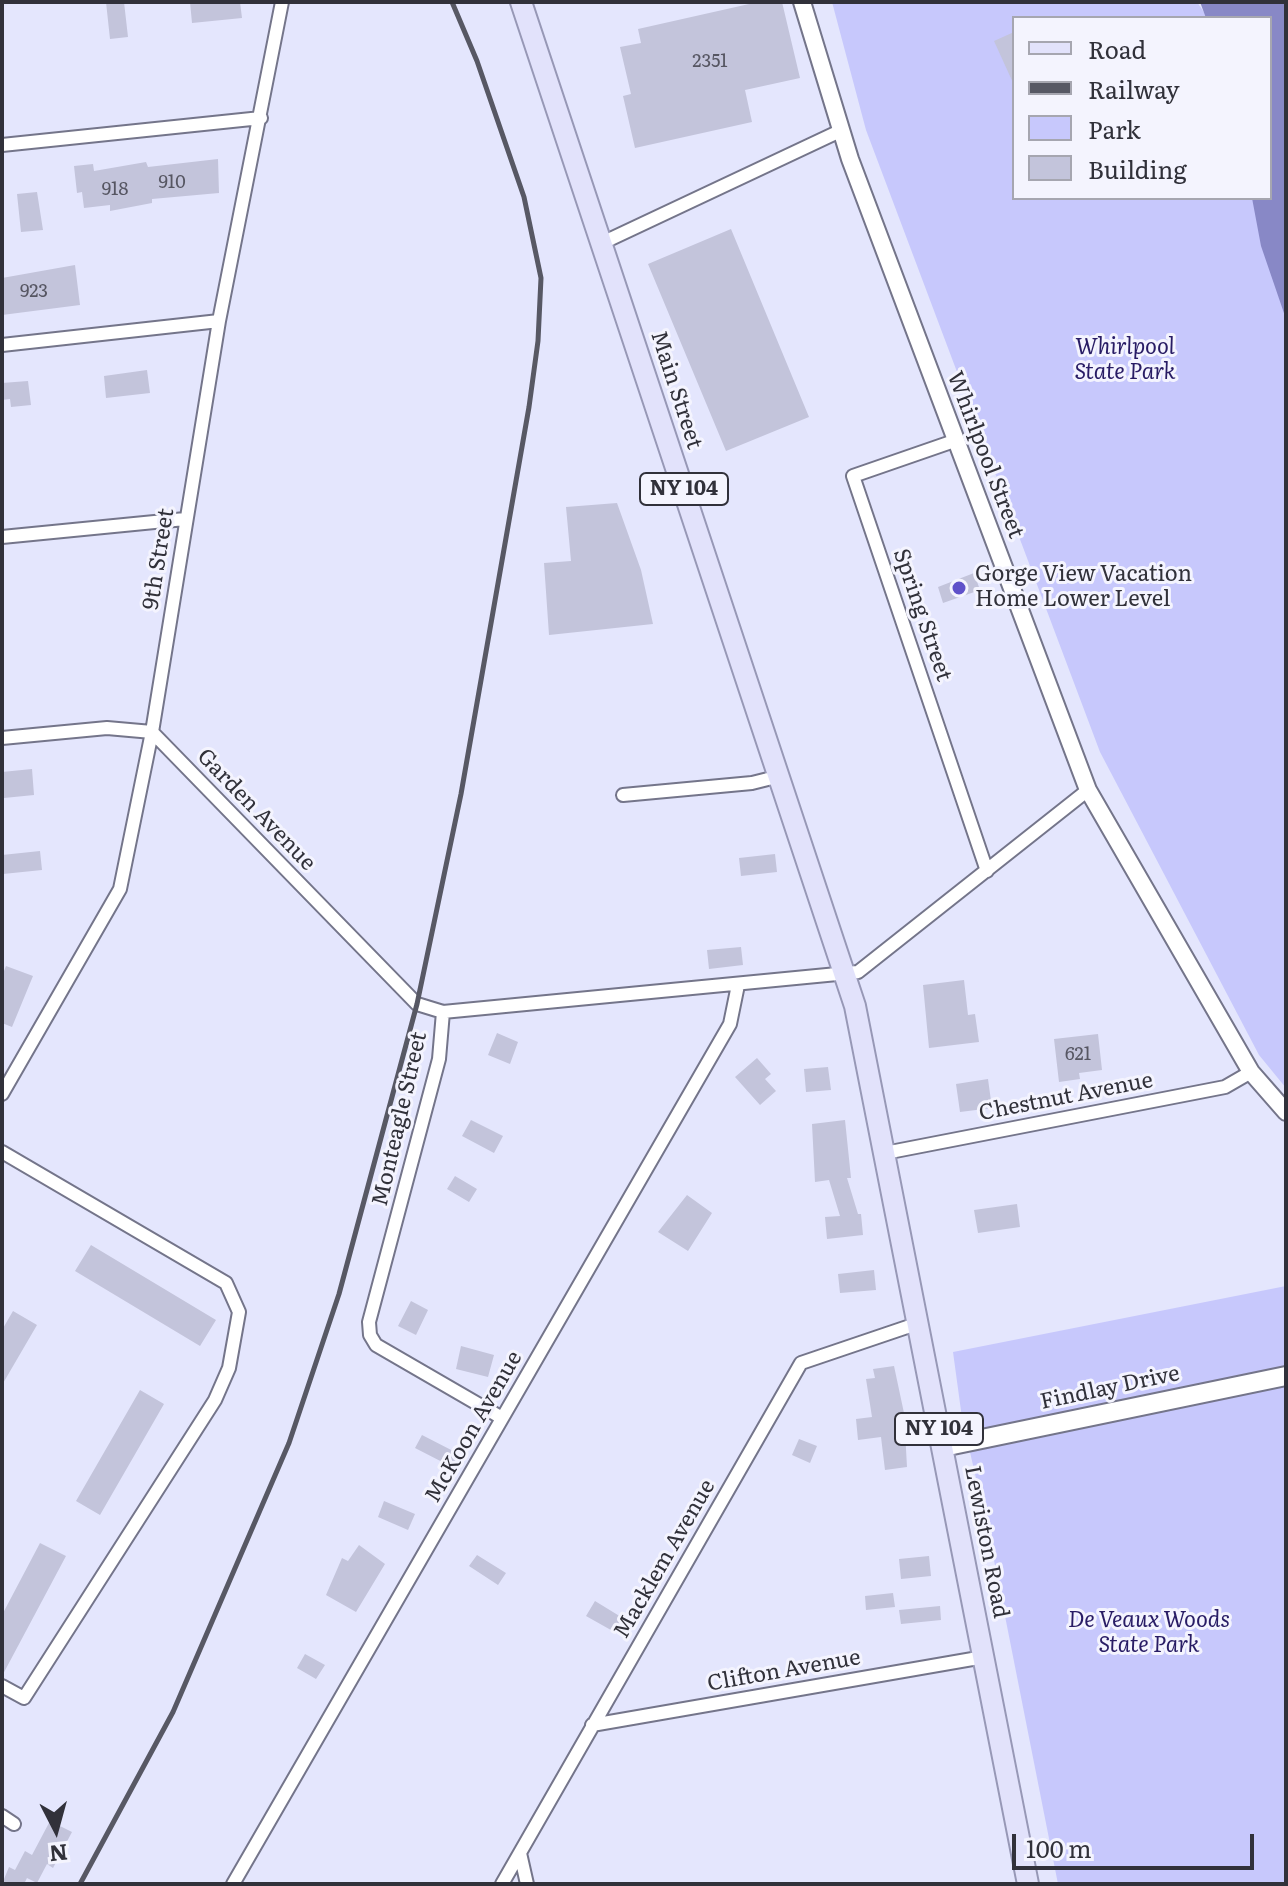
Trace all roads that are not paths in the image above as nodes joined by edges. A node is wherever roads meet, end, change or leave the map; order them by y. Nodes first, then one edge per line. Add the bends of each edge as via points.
1 (282, 2) edge
2 (521, 2) edge
3 (802, 2) edge
4 (261, 118) junction
5 (840, 131) junction
6 (2, 145) edge
7 (602, 243) junction
8 (219, 321) junction
9 (2, 345) edge
10 (957, 440) junction
11 (185, 519) junction
12 (2, 537) edge
13 (152, 732) junction
14 (2, 738) edge
15 (780, 776) junction
16 (1088, 790) junction
17 (623, 795) dead end
18 (987, 871) junction
19 (846, 975) junction
20 (738, 985) junction
21 (443, 1012) junction
22 (1251, 1072) junction
23 (2, 1094) edge
24 (1286, 1112) edge
25 (2, 1152) edge
26 (885, 1153) junction
27 (919, 1323) junction
28 (1286, 1376) edge
29 (502, 1418) junction
30 (943, 1447) junction
31 (984, 1657) junction
32 (2, 1686) edge
33 (592, 1725) junction
34 (2, 1816) edge
35 (14, 1824) dead end
36 (520, 1853) junction
37 (233, 1884) edge
38 (502, 1884) edge
39 (527, 1884) edge
40 (1028, 1884) edge

1 - 4 street, 9th Street
2 - 7 main road, Main Street / NY 104
3 - 5 street, Whirlpool Street
4 - 6 street
4 - 8 street, 9th Street
5 - 7 street
5 - 10 street, Whirlpool Street
7 - 15 main road, Main Street / NY 104
8 - 9 street
8 - 11 street, 9th Street
10 - 16 street, Whirlpool Street
10 - 18 street, Spring Street via 853,476
11 - 12 street
11 - 13 street, 9th Street
13 - 14 street via 107,728
13 - 21 street, Garden Avenue via 417,1004
13 - 23 street, 9th Street via 120,889
15 - 17 street
15 - 19 main road, Main Street / NY 104
16 - 18 street
16 - 22 street, Whirlpool Street
18 - 19 street via 866,969
19 - 20 street, Monteagle Street
19 - 26 main road, Lewiston Road / NY 104
20 - 21 street, Monteagle Street
20 - 29 street, McKoon Avenue via 730,1024
21 - 29 street, Monteagle Street via 439,1059 369,1329 376,1345
22 - 24 street, Whirlpool Street
22 - 26 street, Chestnut Avenue via 1225,1087
25 - 32 street via 226,1283 239,1312 229,1368 215,1400 24,1698
26 - 27 main road, Lewiston Road / NY 104
27 - 30 main road, Lewiston Road / NY 104
27 - 33 street, Macklem Avenue via 801,1363
28 - 30 main road, Findlay Drive
29 - 37 street, McKoon Avenue
30 - 31 main road, Lewiston Road / NY 104
31 - 33 street, Clifton Avenue
31 - 40 main road, Lewiston Road / NY 104
33 - 36 street, Macklem Avenue
34 - 35 street
36 - 38 street, Macklem Avenue
36 - 39 street

